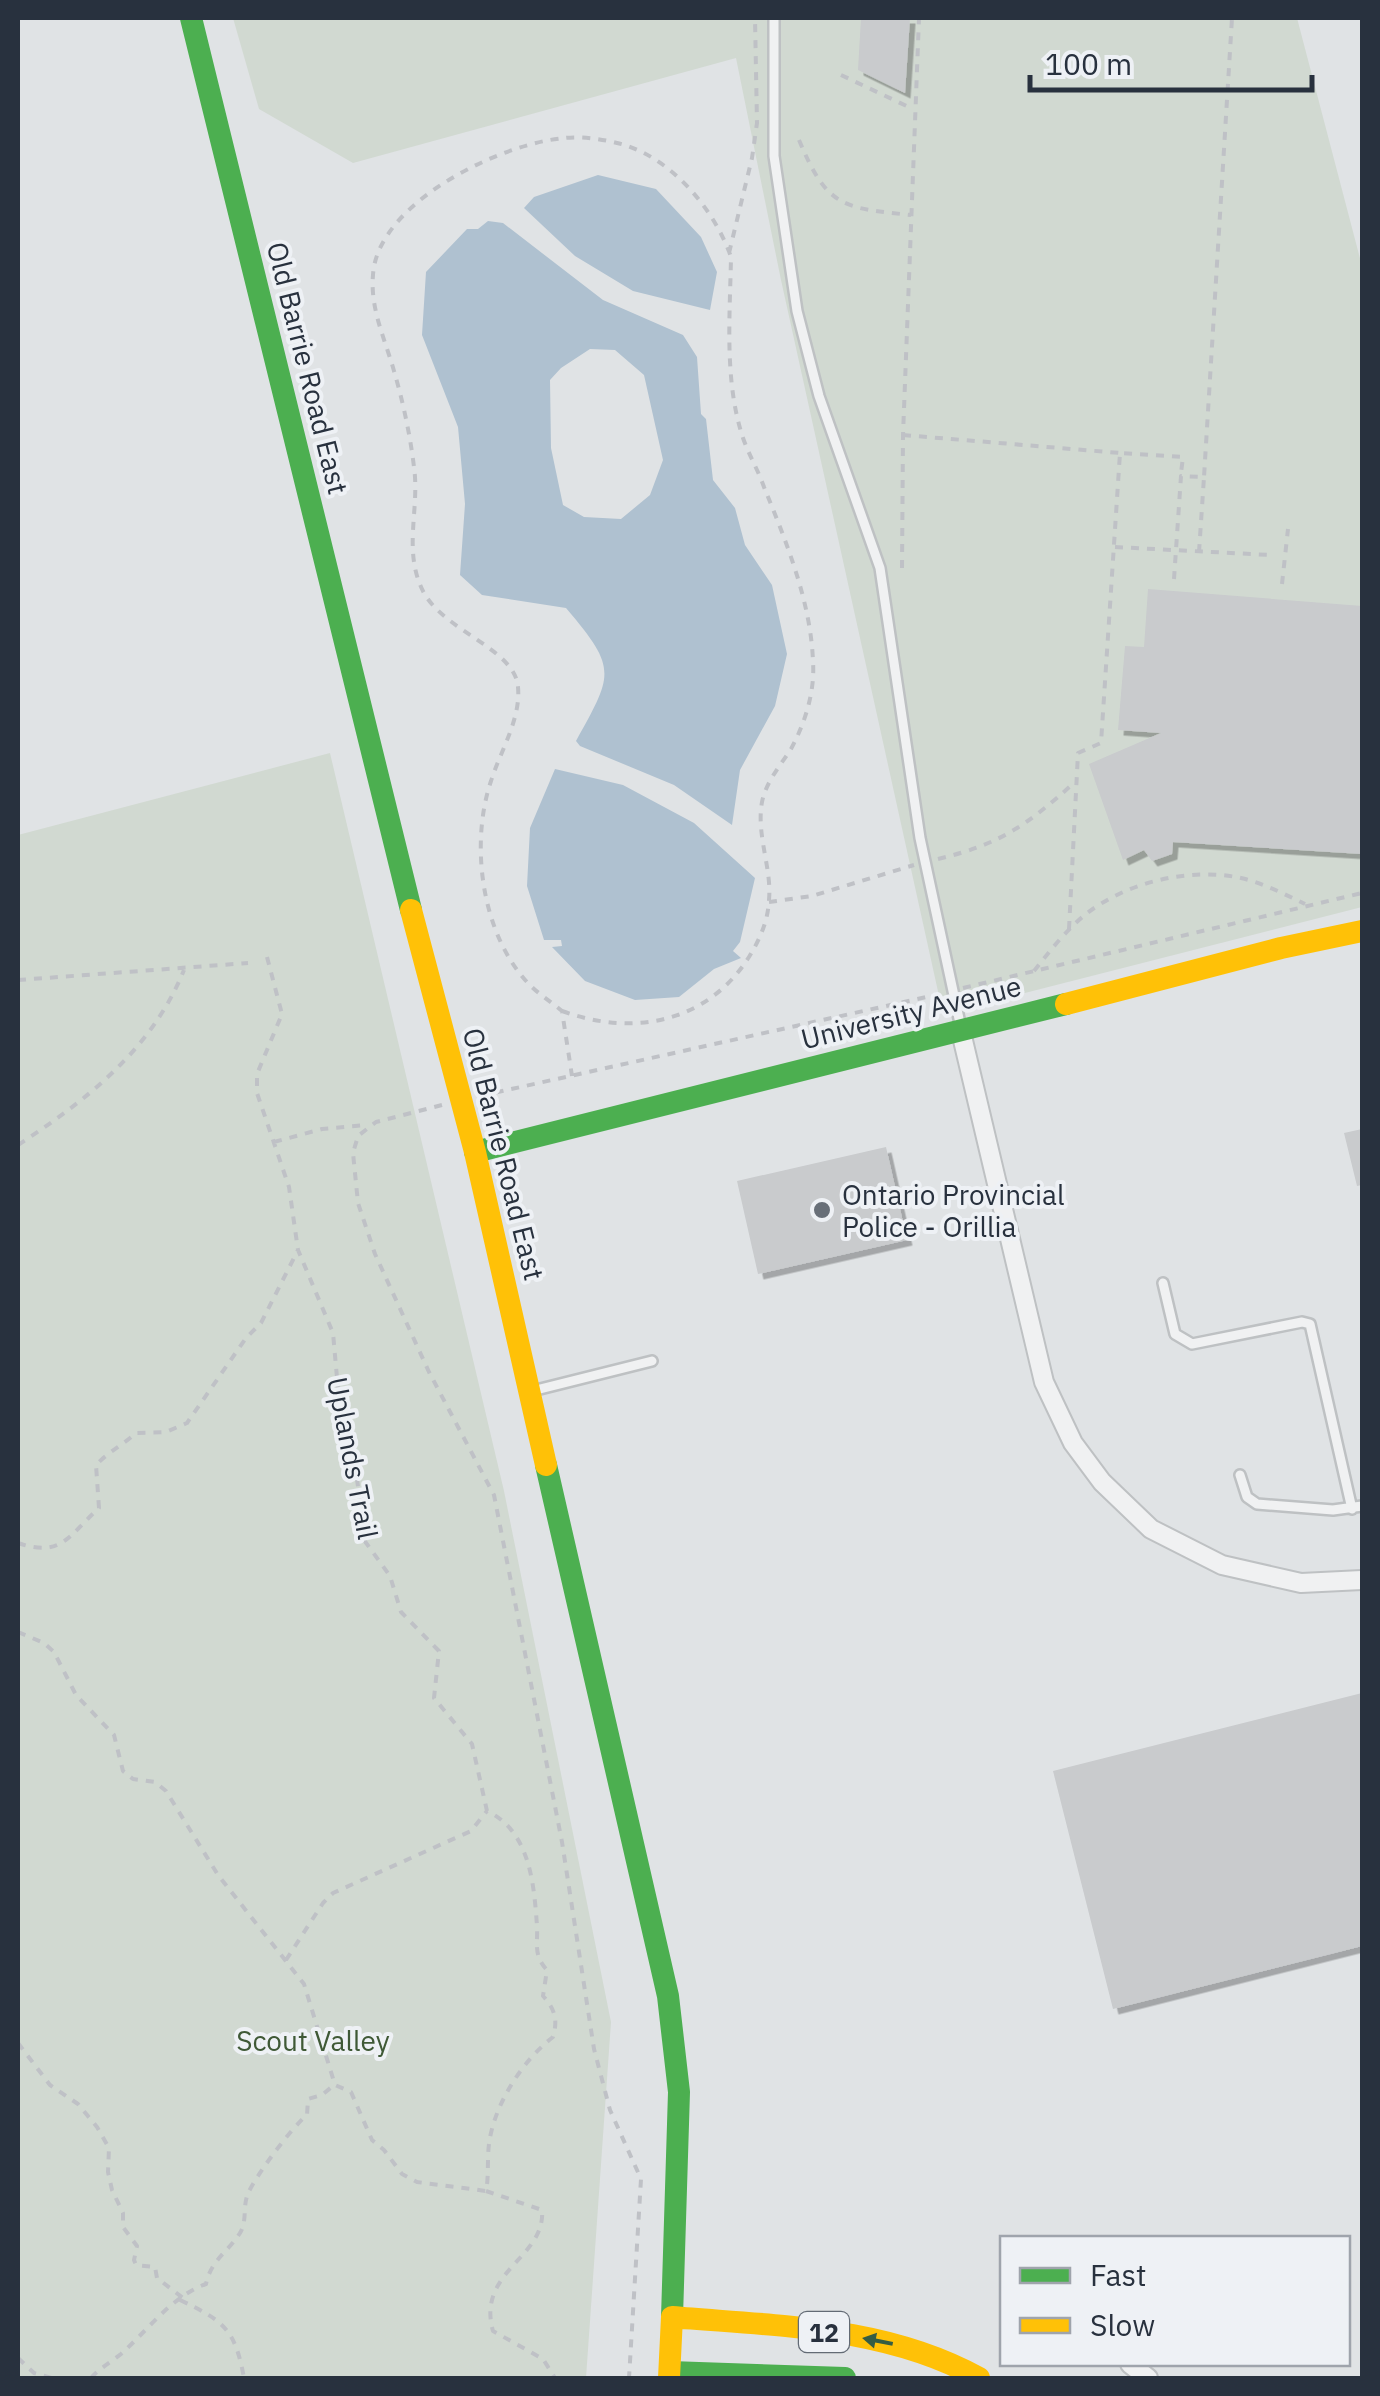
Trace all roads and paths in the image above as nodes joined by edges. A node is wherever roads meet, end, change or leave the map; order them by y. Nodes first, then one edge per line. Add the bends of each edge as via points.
1 (191, 18) edge
2 (755, 18) edge
3 (774, 18) edge
4 (919, 18) edge
5 (1232, 18) edge
6 (841, 75) dead end
7 (915, 110) junction
8 (799, 140) dead end
9 (911, 215) junction
10 (730, 253) junction
11 (903, 435) junction
12 (1120, 453) junction
13 (1181, 476) junction
14 (1204, 477) junction
15 (1288, 529) dead end
16 (1114, 547) junction
17 (1176, 550) junction
18 (1199, 552) junction
19 (1270, 555) dead end
20 (902, 568) dead end
21 (1174, 578) dead end
22 (1282, 584) dead end
23 (1362, 893) edge
24 (1307, 905) junction
25 (1070, 930) junction
26 (1362, 931) edge
27 (266, 957) dead end
28 (248, 963) dead end
29 (184, 970) junction
30 (1034, 971) junction
31 (18, 980) edge
32 (952, 991) junction
33 (562, 1011) junction
34 (962, 1032) junction
35 (572, 1076) junction
36 (480, 1096) dead end
37 (424, 1108) dead end
38 (372, 1125) junction
39 (274, 1142) junction
40 (18, 1145) edge
41 (475, 1152) junction
42 (298, 1250) junction
43 (1163, 1283) dead end
44 (652, 1361) dead end
45 (530, 1391) junction
46 (1240, 1475) dead end
47 (1357, 1507) edge
48 (18, 1543) edge
49 (1362, 1580) edge
50 (18, 1632) edge
51 (487, 1811) junction
52 (284, 1962) junction
53 (18, 2043) edge
54 (335, 2085) junction
55 (486, 2192) junction
56 (181, 2299) junction
57 (672, 2317) junction
58 (18, 2358) edge
59 (669, 2375) edge
60 (52, 2378) edge
61 (91, 2378) edge
62 (244, 2378) edge
63 (556, 2378) edge
64 (629, 2378) edge
65 (845, 2378) edge
66 (979, 2378) edge

1 - 41 main road, Old Barrie Road East
2 - 10 path via 756,123
3 - 32 lane via 774,156 797,311 819,396 880,568 920,838
4 - 7 path
5 - 14 path
6 - 7 path
7 - 9 path
8 - 9 path via 814,177 834,198
9 - 11 path
10 - 33 path via 734,404 786,540 814,663 806,716 762,799 768,917 742,968 720,994 695,1008 667,1020 619,1023
10 - 33 path via 710,215 647,154 564,138 456,175 404,215 374,261 374,298 415,472 413,565 437,612 504,660 518,683 482,823 484,884 516,968
11 - 12 path
11 - 20 path
12 - 13 path via 1183,457
12 - 16 path
13 - 14 path
13 - 17 path
14 - 18 path
15 - 22 path
16 - 17 path
16 - 25 path via 1100,743 1078,753
17 - 18 path
17 - 21 path
18 - 19 path
23 - 24 path
24 - 25 path via 1218,874 1165,878 1107,900
24 - 30 path
25 - 30 path
26 - 34 main road, University Avenue
27 - 39 path, Uplands Trail via 282,1014 257,1074
28 - 29 path
29 - 31 path
29 - 40 path via 156,1024 123,1064
30 - 32 path
32 - 34 lane
32 - 35 path
33 - 35 path
34 - 41 main road, University Avenue
34 - 49 street via 1044,1382 1073,1443 1151,1529 1222,1564 1301,1583
35 - 36 path
37 - 38 path
38 - 39 path
38 - 64 path via 354,1143 358,1203 422,1357 494,1495 562,1842 594,2050 610,2110 641,2180
39 - 42 path, Uplands Trail
41 - 45 main road, Old Barrie Road East
42 - 48 path via 261,1323 188,1423 136,1433 108,1453 96,1465 98,1508 58,1547 43,1551
42 - 51 path, Uplands Trail via 334,1332 339,1400 366,1508 364,1540 390,1576 401,1612 439,1651 434,1698 472,1744
43 - 47 lane via 1175,1334 1192,1344 1310,1324
44 - 45 lane
45 - 57 main road, Old Barrie Road East via 668,1996 679,2092
46 - 47 lane via 1247,1497 1257,1504
50 - 52 path via 54,1652 76,1695 114,1735 123,1771 166,1791
51 - 52 path via 471,1831 333,1893
51 - 55 path via 522,1842 536,1905 536,1953 547,1970 543,1996 556,2018 553,2037 505,2096 490,2141
52 - 54 path via 304,1984
53 - 56 path via 50,2085 78,2104 109,2148 112,2190 129,2239 138,2246 136,2265 154,2267
54 - 55 path via 351,2092 372,2140 402,2174
54 - 56 path via 308,2099 307,2115 250,2189 243,2229 216,2259 206,2284
55 - 63 path via 542,2210 543,2224 506,2271 489,2318 493,2332 542,2359
56 - 61 path
56 - 62 path via 221,2320 234,2338
57 - 59 main road, Old Barrie Road East
66 -> 57 main road, 12 via 917,2348 831,2332
58 - 60 path
59 - 65 main road

